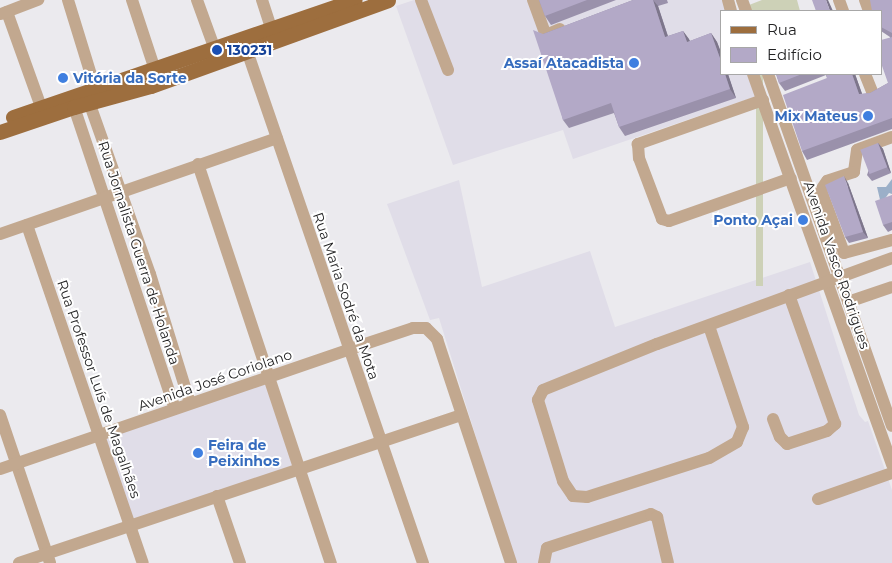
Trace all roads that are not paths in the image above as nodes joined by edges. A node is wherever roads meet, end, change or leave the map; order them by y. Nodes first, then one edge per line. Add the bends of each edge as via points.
1 (38, 0) edge
2 (68, 0) edge
3 (132, 0) edge
4 (197, 0) edge
5 (262, 0) edge
6 (355, 0) edge
7 (388, 0) edge
8 (421, 0) edge
9 (533, 0) edge
10 (328, 4) edge
11 (4, 13) edge
12 (571, 25) edge
13 (271, 28) junction
14 (244, 44) junction
15 (214, 46) junction
16 (152, 68) junction
17 (448, 70) dead end
18 (753, 75) edge
19 (768, 75) edge
20 (866, 75) edge
21 (96, 88) junction
22 (873, 94) edge
23 (763, 100) junction
24 (89, 102) junction
25 (41, 107) junction
26 (74, 107) junction
27 (0, 122) edge
28 (0, 132) edge
29 (892, 137) edge
30 (276, 138) junction
31 (198, 164) junction
32 (791, 178) junction
33 (121, 191) junction
34 (105, 197) junction
35 (822, 211) junction
36 (27, 226) junction
37 (829, 231) junction
38 (0, 234) edge
39 (892, 240) edge
40 (892, 258) edge
41 (150, 274) junction
42 (839, 276) junction
43 (132, 280) junction
44 (826, 281) junction
45 (892, 287) edge
46 (790, 295) junction
47 (848, 302) junction
48 (709, 326) junction
49 (170, 339) junction
50 (153, 344) junction
51 (347, 350) junction
52 (268, 378) junction
53 (190, 403) junction
54 (175, 409) junction
55 (0, 415) edge
56 (461, 415) junction
57 (773, 419) dead end
58 (892, 426) edge
59 (97, 435) junction
60 (381, 440) junction
61 (16, 464) junction
62 (892, 465) edge
63 (0, 469) edge
64 (300, 470) junction
65 (892, 473) edge
66 (217, 496) junction
67 (818, 499) dead end
68 (130, 524) junction
69 (48, 558) edge
70 (19, 563) edge
71 (143, 563) edge
72 (240, 563) edge
73 (331, 563) edge
74 (423, 563) edge
75 (511, 563) edge
76 (544, 563) edge
77 (668, 563) edge

1 - 11 street
2 - 21 street
3 - 16 street
4 - 15 street
5 - 13 street
6 - 10 main road
7 - 14 main road
8 - 17 street
9 - 12 street via 546,35
10 - 13 main road
11 - 25 street
13 - 14 main road
14 - 15 main road
14 - 24 main road via 211,63 151,86
14 - 30 street, Rua Maria Sodré da Mota
15 - 16 main road
16 - 21 main road
18 - 23 street, Avenida Vasco Rodrigues
19 - 35 street, Avenida Vasco Rodrigues
20 - 22 street
21 - 25 main road
23 - 32 street, Avenida Vasco Rodrigues
23 - 32 street via 638,144 639,158 662,219 669,221
24 - 26 main road
24 - 33 street, Rua Jornalista Guerra de Holanda
25 - 27 main road
26 - 28 main road
26 - 34 street, Rua Jornalista Guerra de Holanda
29 - 35 street via 857,150 854,172 822,185
30 - 31 street
30 - 51 street, Rua Maria Sodré da Mota
31 - 33 street
31 - 52 street
32 - 44 street, Avenida Vasco Rodrigues
33 - 34 street
33 - 41 street, Rua Jornalista Guerra de Holanda
34 - 36 street
34 - 43 street, Rua Jornalista Guerra de Holanda
35 - 37 street, Avenida Vasco Rodrigues
36 - 38 street
36 - 59 street, Rua Professor Luís de Magalhães
37 - 39 street via 846,255
37 - 42 street, Avenida Vasco Rodrigues
40 - 42 street
41 - 43 street
41 - 49 street, Rua Jornalista Guerra de Holanda
42 - 44 street
42 - 47 street, Avenida Vasco Rodrigues
43 - 50 street, Rua Jornalista Guerra de Holanda
44 - 46 street
44 - 62 street, Avenida Vasco Rodrigues
45 - 47 street
46 - 48 street
46 - 57 street via 835,424 827,431 787,444 780,437
47 - 58 street, Avenida Vasco Rodrigues
48 - 48 street via 742,427 737,442 709,458 587,496 573,496 563,481 538,400 543,390
49 - 50 street
49 - 53 street, Rua Jornalista Guerra de Holanda
50 - 54 street, Rua Jornalista Guerra de Holanda
51 - 52 street, Avenida José Coriolano
51 - 56 street, Avenida José Coriolano via 413,328 426,328 436,339
51 - 60 street, Rua Maria Sodré da Mota
52 - 53 street, Avenida José Coriolano
52 - 64 street
53 - 54 street, Avenida José Coriolano
54 - 59 street, Avenida José Coriolano
55 - 61 street
56 - 60 street
56 - 75 street
59 - 61 street, Avenida José Coriolano
59 - 68 street, Rua Professor Luís de Magalhães
60 - 64 street
60 - 74 street, Rua Maria Sodré da Mota
61 - 63 street, Avenida José Coriolano
61 - 69 street
64 - 66 street
64 - 73 street
65 - 67 street
66 - 68 street
66 - 72 street
68 - 69 street
68 - 71 street, Rua Professor Luís de Magalhães
69 - 70 street
76 - 77 street via 547,548 652,514 657,518

